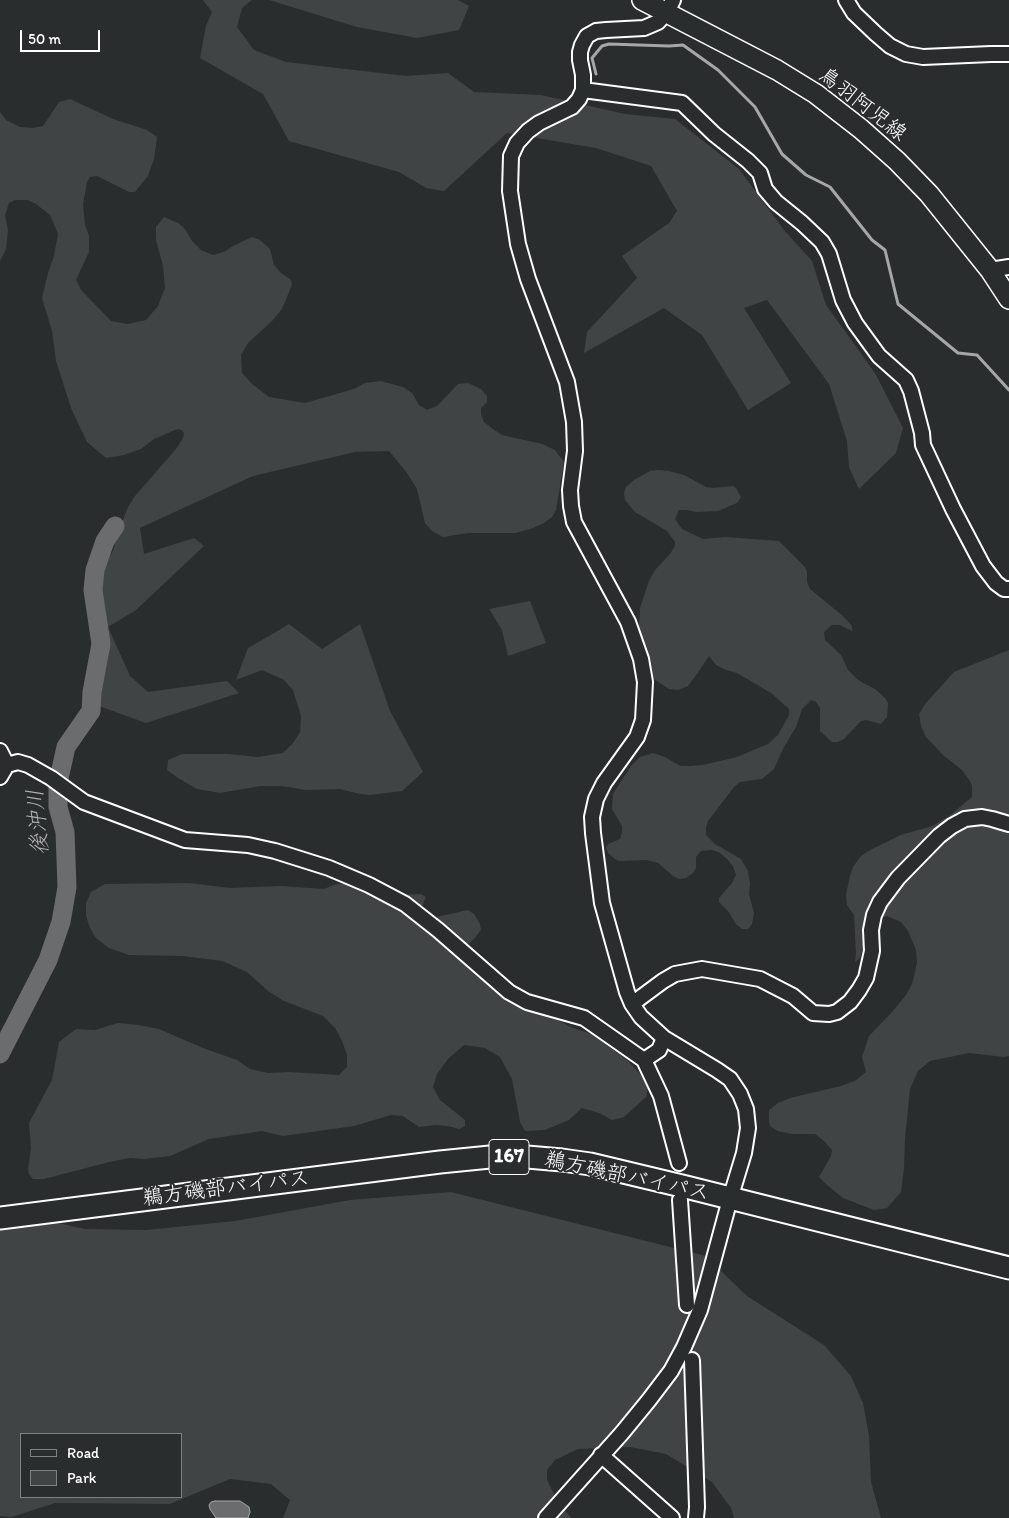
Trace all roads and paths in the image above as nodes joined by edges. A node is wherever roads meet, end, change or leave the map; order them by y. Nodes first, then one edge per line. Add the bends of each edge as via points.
1 (642, 0) edge
2 (846, 0) edge
3 (670, 6) edge
4 (1009, 54) edge
5 (583, 90) junction
6 (1009, 267) edge
7 (990, 270) junction
8 (1009, 299) edge
9 (1009, 589) edge
10 (0, 751) edge
11 (4, 771) edge
12 (1009, 824) edge
13 (632, 1004) junction
14 (664, 1038) junction
15 (644, 1060) junction
16 (679, 1163) dead end
17 (730, 1199) junction
18 (680, 1200) dead end
19 (0, 1218) edge
20 (1009, 1268) edge
21 (687, 1305) tunnel mouth
22 (692, 1360) tunnel mouth
23 (601, 1456) junction
24 (546, 1518) edge
25 (672, 1518) edge
26 (696, 1518) edge

1 - 3 main road, 鳥羽阿児線
2 - 4 street via 854,13 876,34 906,54 923,57
3 - 5 street via 658,22 644,28 596,31 587,36 580,52
3 - 7 main road, 鳥羽阿児線 via 816,94 861,128 929,194
5 - 9 street via 682,103 748,161 760,173 765,189 776,202 822,242 855,323 879,356 906,380 923,445 983,566 996,583 1004,590
5 - 13 street via 572,107 539,123 517,143 511,156 510,191 518,244 567,382 574,422 575,451 570,490 574,522 628,622 645,682 643,720 637,737 604,783 592,817 602,903
6 - 7 street
7 - 8 main road, 鳥羽阿児線
10 - 11 street
11 - 15 street via 18,762 28,765 84,802 184,840 248,845 275,851 369,885 420,915 509,992 527,1002 584,1018
12 - 13 street via 992,818 965,819 939,836 898,878 874,915 872,951 866,978 850,1002 837,1012 813,1013 793,996 760,979 702,969 675,974 663,980
13 - 14 street
14 - 15 street via 659,1050
14 - 17 street via 717,1070 740,1094 748,1128
15 - 16 street via 660,1096
17 - 19 highway, 鵜方磯部バイパス / 167 via 590,1164 527,1157 490,1157
17 - 20 highway, 鵜方磯部バイパス / 167
17 - 23 street via 700,1310 684,1347 649,1400
18 - 21 street
22 - 26 street
23 - 24 street
23 - 25 street

